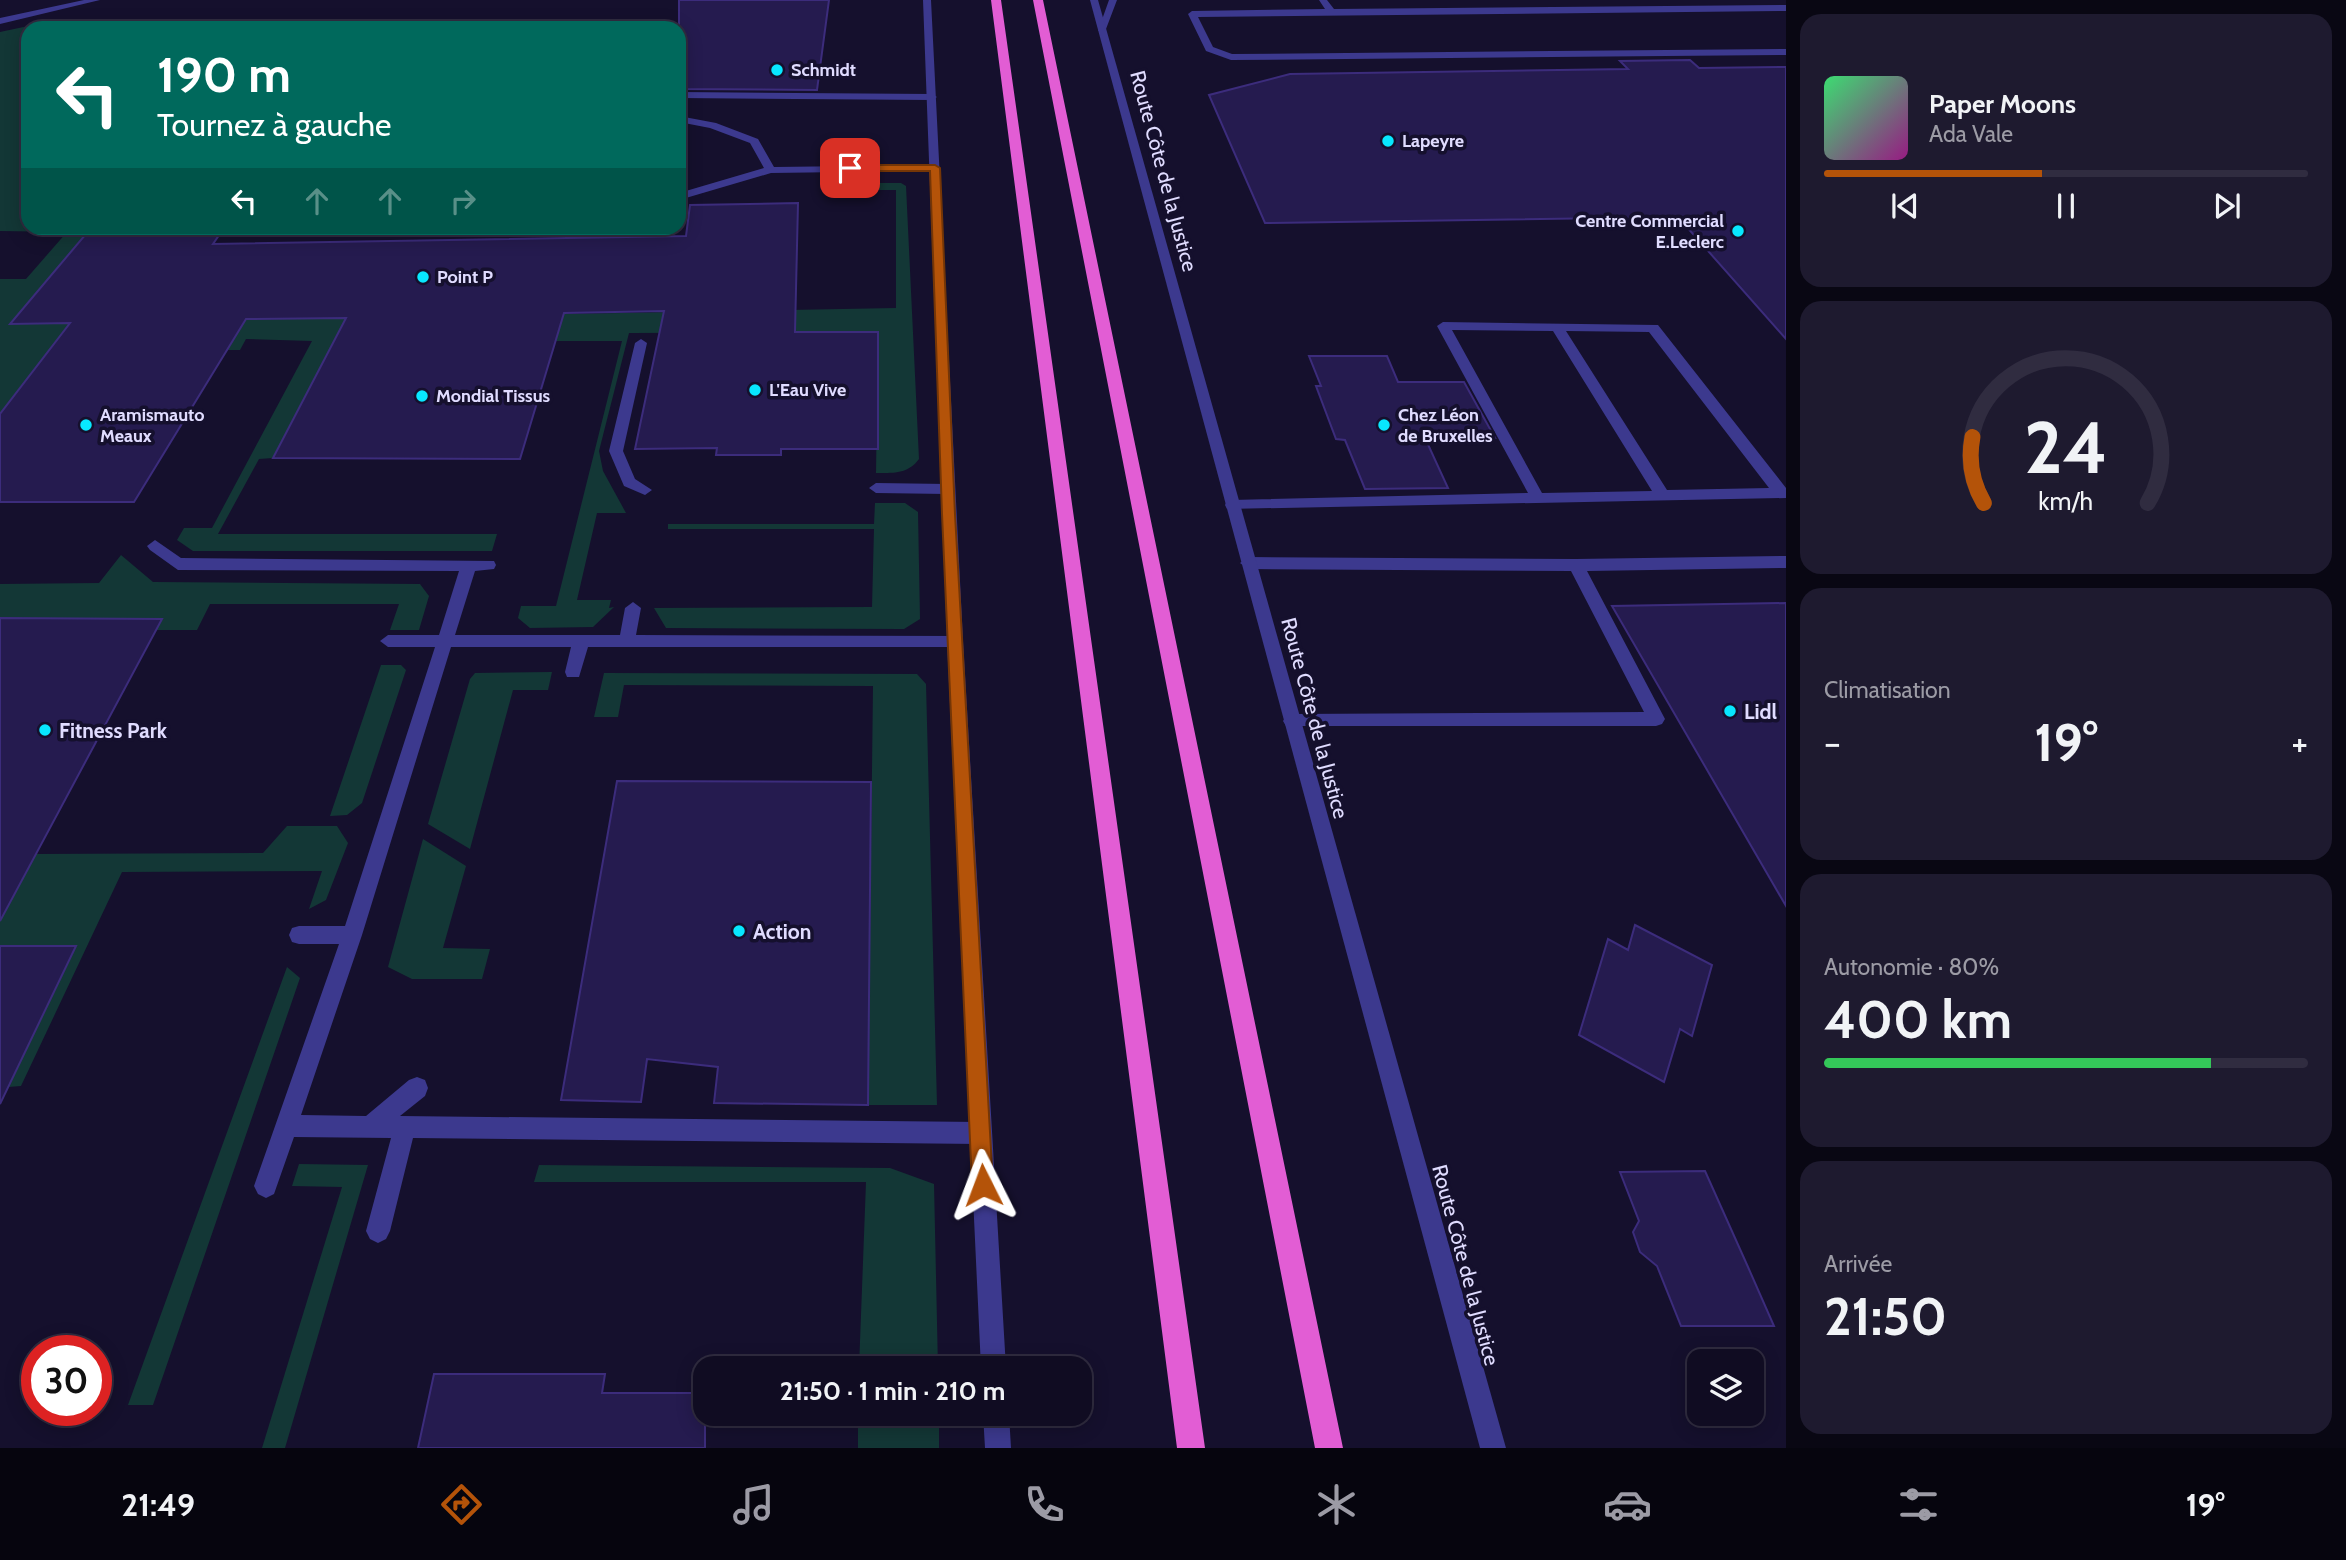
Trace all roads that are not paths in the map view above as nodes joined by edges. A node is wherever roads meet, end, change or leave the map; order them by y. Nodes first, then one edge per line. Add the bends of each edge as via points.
1 (96, 0) edge
2 (927, 0) edge
3 (996, 0) edge
4 (1038, 0) edge
5 (1094, 0) edge
6 (1113, 0) edge
7 (1323, 0) edge
8 (1782, 0) edge
9 (1786, 6) edge
10 (1331, 12) junction
11 (0, 21) edge
12 (1101, 29) junction
13 (1786, 52) edge
14 (686, 95) edge
15 (932, 97) junction
16 (686, 120) edge
17 (856, 165) junction
18 (935, 168) junction
19 (770, 170) junction
20 (850, 189) dead end
21 (686, 195) edge
22 (1558, 327) junction
23 (641, 343) dead end
24 (876, 488) dead end
25 (947, 489) junction
26 (645, 491) dead end
27 (1784, 493) edge
28 (1663, 496) junction
29 (1538, 499) junction
30 (1232, 505) junction
31 (155, 546) dead end
32 (1786, 562) edge
33 (1248, 563) junction
34 (1576, 565) junction
35 (633, 608) dead end
36 (388, 641) dead end
37 (447, 641) junction
38 (580, 641) junction
39 (627, 641) junction
40 (954, 641) junction
41 (573, 673) dead end
42 (1292, 721) junction
43 (299, 935) dead end
44 (352, 935) junction
45 (417, 1088) dead end
46 (372, 1125) junction
47 (288, 1126) junction
48 (405, 1127) junction
49 (980, 1133) junction
50 (267, 1186) dead end
51 (378, 1231) dead end
52 (992, 1356) edge
53 (997, 1426) edge
54 (998, 1448) edge
55 (1191, 1448) edge
56 (1329, 1448) edge
57 (1493, 1448) edge

1 - 11 street
2 - 15 street
3 - 55 highway
4 - 56 highway
5 - 12 street, Route Côte de la Justice
6 - 12 street
7 - 10 street
8 - 9 street
9 - 10 street
10 - 13 street via 1192,13 1209,49 1231,57
12 - 30 street, Route Côte de la Justice
14 - 15 street
15 - 18 street
16 - 19 street via 754,141
17 - 18 street
17 - 19 street
17 - 20 street
18 - 25 street
19 - 21 street
22 - 27 street via 1653,328
22 - 28 street
22 - 29 street via 1443,326
23 - 26 street via 616,451 629,482
24 - 25 street
25 - 40 street
27 - 28 street
28 - 29 street
29 - 30 street
30 - 33 street, Route Côte de la Justice
31 - 37 street via 178,564 479,565
32 - 34 street
33 - 34 street
33 - 42 street, Route Côte de la Justice
34 - 42 street via 1656,719
35 - 39 street
36 - 37 street
37 - 38 street
37 - 44 street
38 - 39 street
38 - 41 street
39 - 40 street
40 - 49 street
42 - 57 street, Route Côte de la Justice
43 - 44 street
44 - 47 street
45 - 46 street
46 - 47 street
46 - 48 street
47 - 50 street
48 - 49 street
48 - 51 street
49 - 52 street
53 - 54 street

